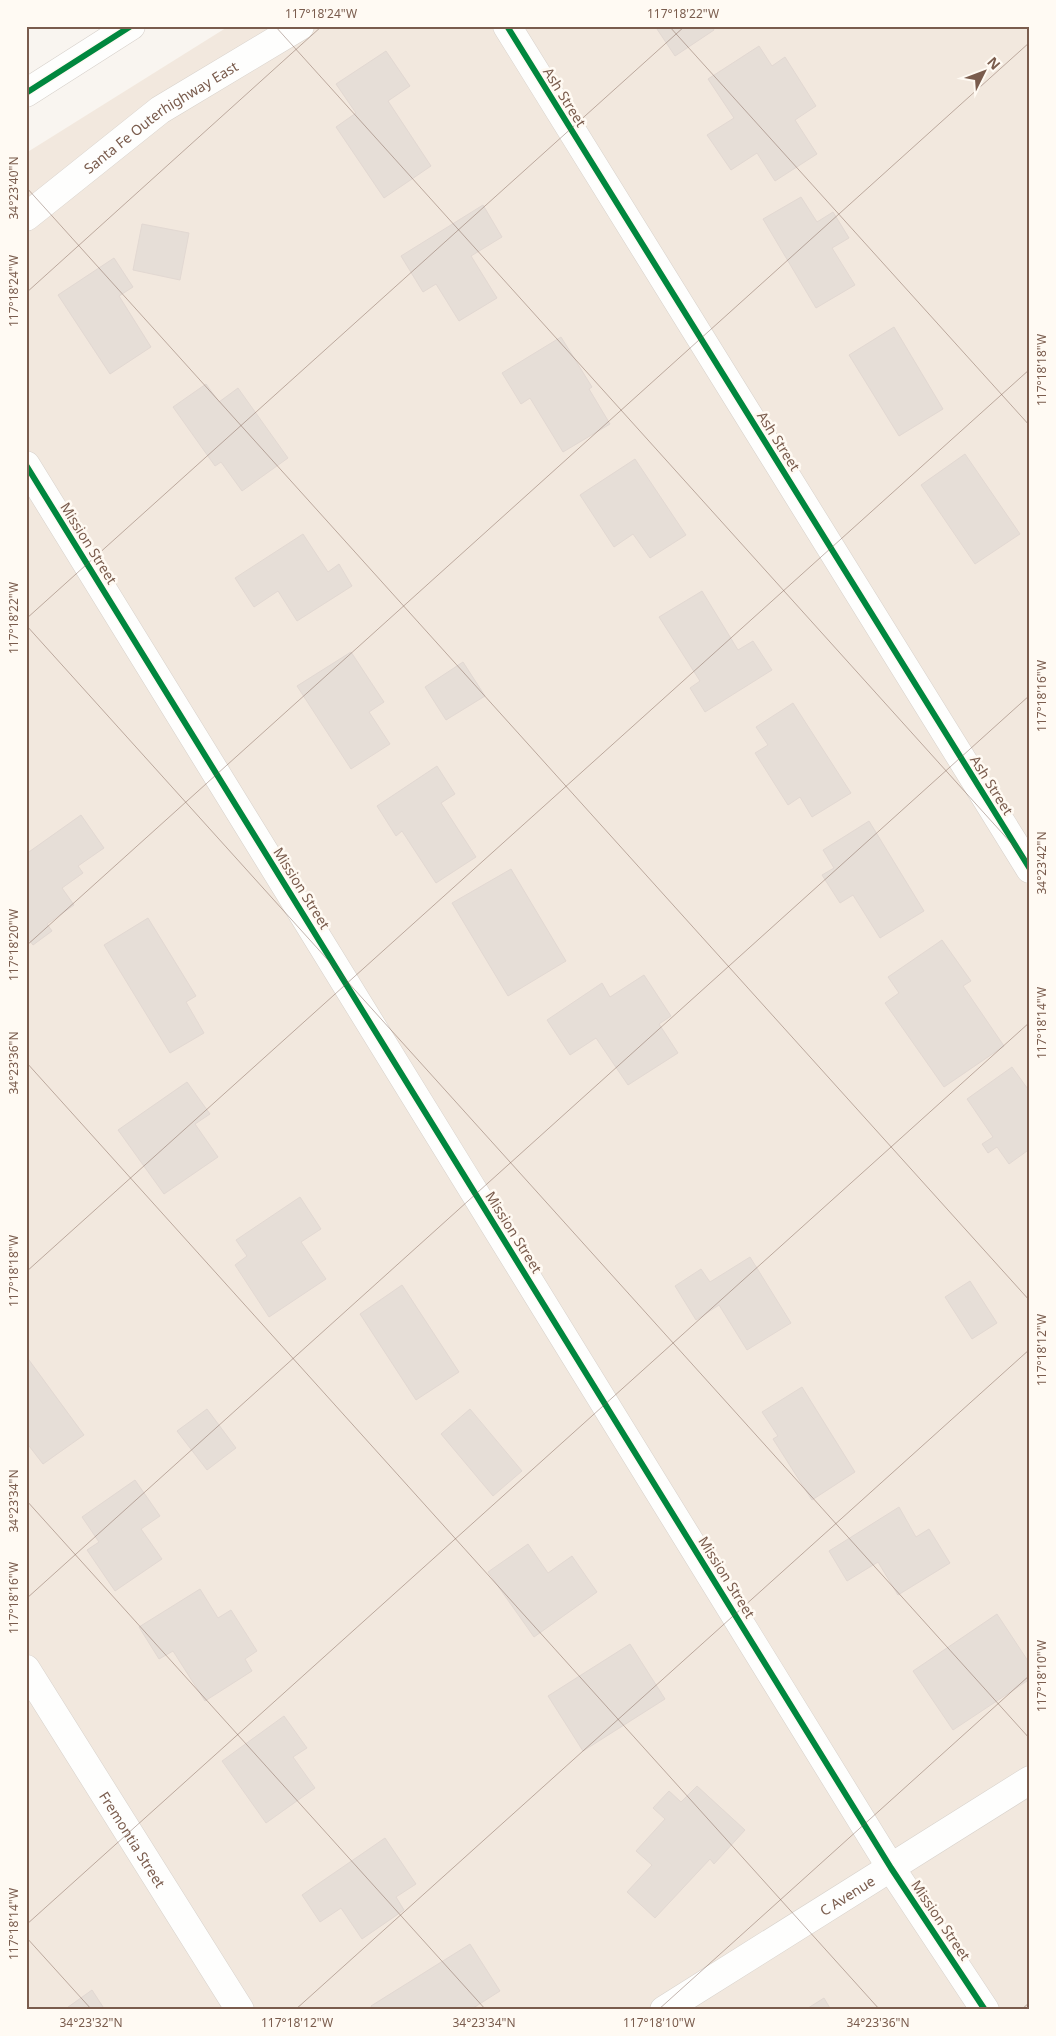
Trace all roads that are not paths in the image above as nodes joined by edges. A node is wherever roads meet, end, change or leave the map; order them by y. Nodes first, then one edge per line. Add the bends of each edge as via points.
1 (131, 26) edge
2 (300, 26) edge
3 (507, 26) edge
4 (26, 93) edge
5 (26, 217) edge
6 (26, 465) edge
7 (1030, 869) edge
8 (26, 1669) edge
9 (1030, 1780) edge
10 (891, 1868) junction
11 (240, 2010) edge
12 (664, 2010) edge
13 (985, 2010) edge

1 - 4 street
2 - 5 street, Santa Fe Outerhighway East via 160,110
3 - 7 street, Ash Street
6 - 10 street, Mission Street
8 - 11 street, Fremontia Street
9 - 10 street, C Avenue
10 - 12 street, C Avenue
10 - 13 street, Mission Street

